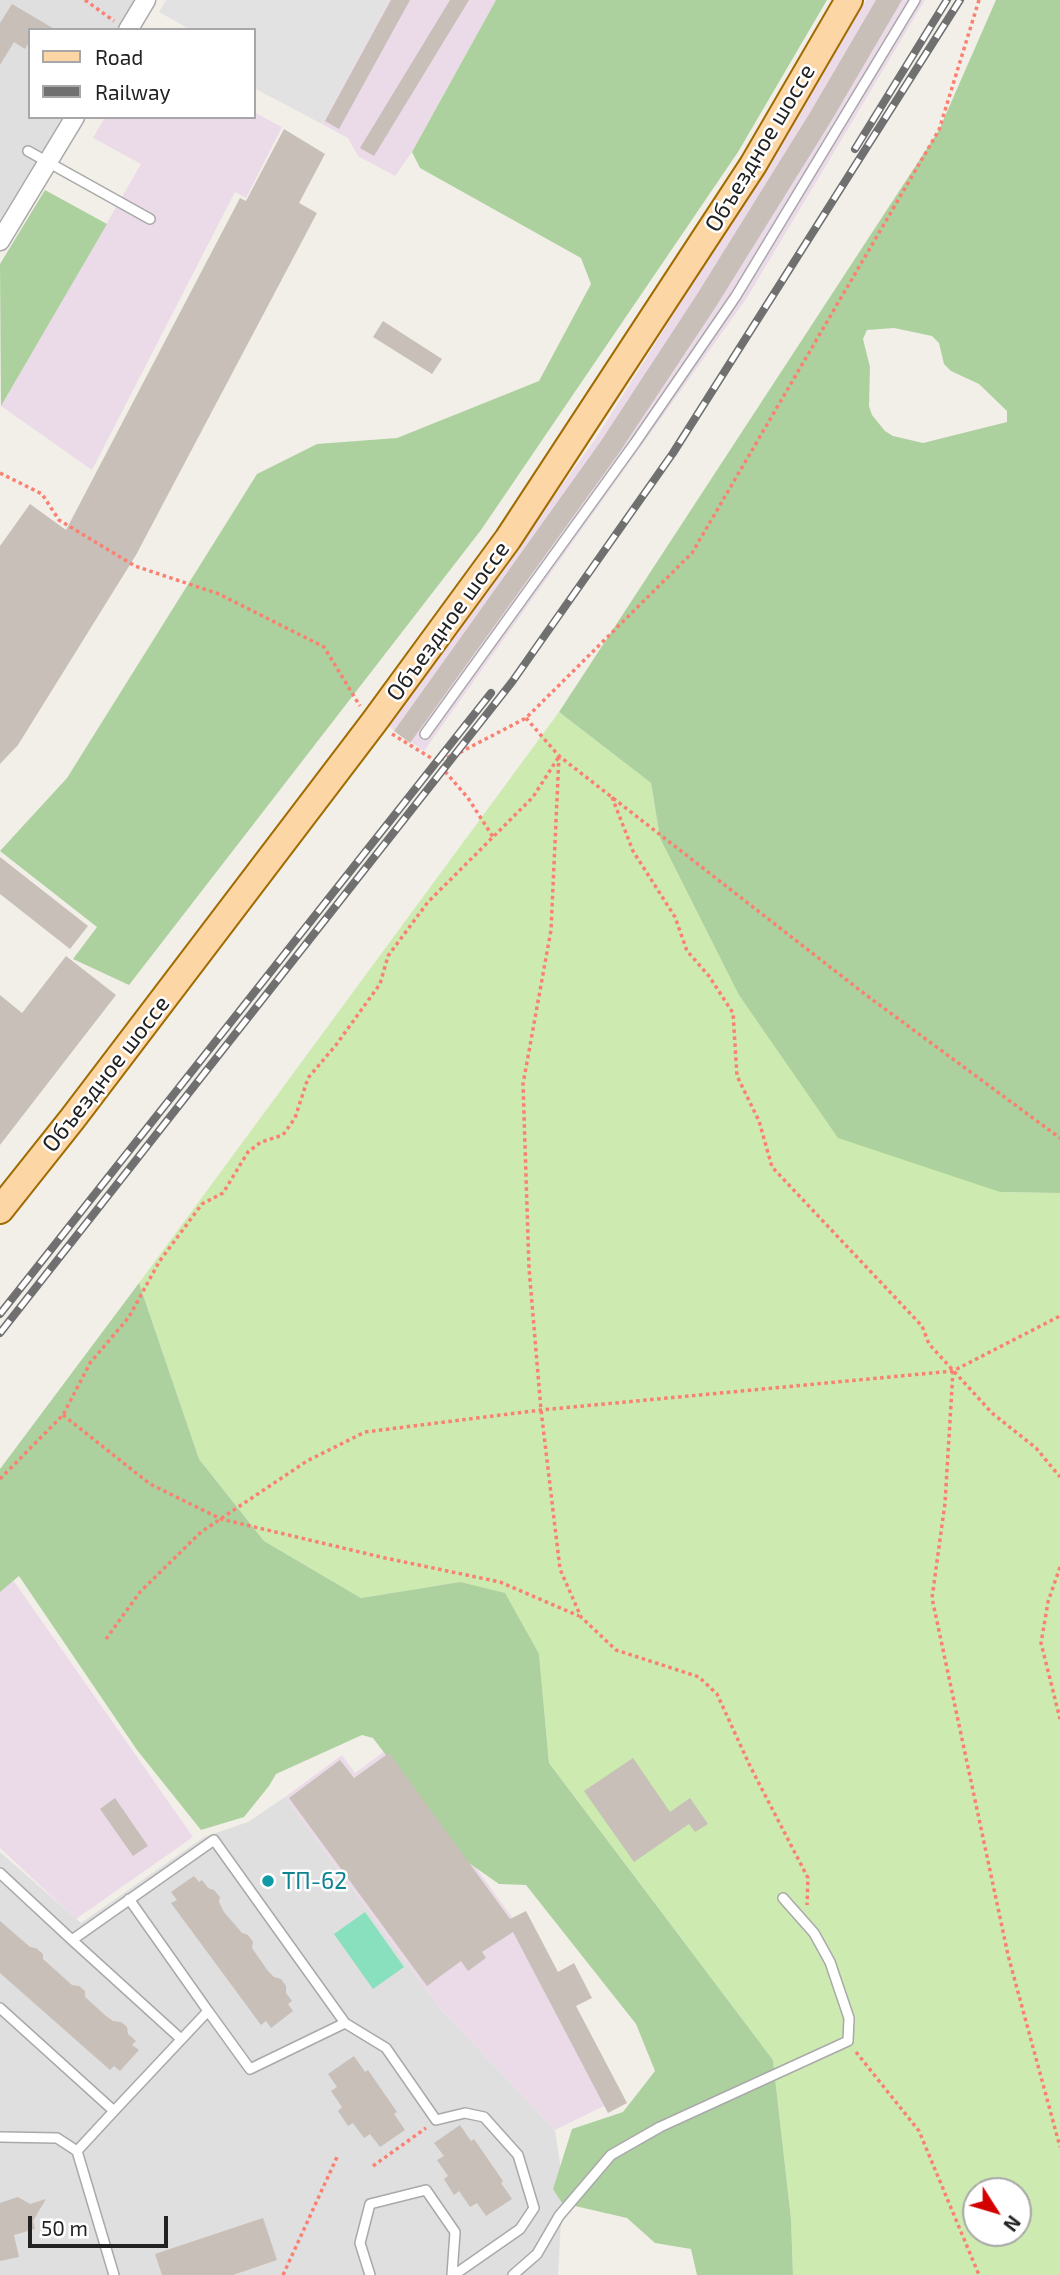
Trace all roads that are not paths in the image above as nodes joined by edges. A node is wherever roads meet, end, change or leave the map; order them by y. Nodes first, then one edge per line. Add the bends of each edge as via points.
1 (145, 0) edge
2 (849, 0) edge
3 (915, 0) edge
4 (121, 25) edge
5 (74, 119) edge
6 (28, 151) dead end
7 (47, 163) junction
8 (150, 219) dead end
9 (0, 241) edge
10 (425, 734) dead end
11 (0, 1210) edge
12 (0, 1873) edge
13 (783, 1898) dead end
14 (129, 1899) junction
15 (72, 1940) junction
16 (0, 2008) edge
17 (208, 2011) junction
18 (345, 2023) junction
19 (181, 2039) junction
20 (114, 2111) junction
21 (0, 2137) edge
22 (77, 2151) junction
23 (114, 2275) edge
24 (370, 2275) edge
25 (453, 2275) edge
26 (513, 2275) edge

1 - 4 street
2 - 11 main road, Объездное шоссе via 753,165 508,539 374,722
3 - 10 lane via 736,296
5 - 7 street
6 - 7 lane
7 - 8 lane
7 - 9 street
12 - 15 lane
13 - 26 lane via 814,1933 831,1962 849,2018 848,2041 660,2127 611,2155 559,2216 537,2254
14 - 15 lane
14 - 17 lane
14 - 18 lane via 214,1840
15 - 19 lane
16 - 20 lane
17 - 18 lane via 250,2069
17 - 19 lane
18 - 25 lane via 386,2048 436,2120 465,2113 484,2118 518,2155 534,2208 520,2229
19 - 20 lane
20 - 22 lane
21 - 22 lane via 57,2138
22 - 23 lane
24 - 25 lane via 360,2243 370,2204 426,2190 455,2232

